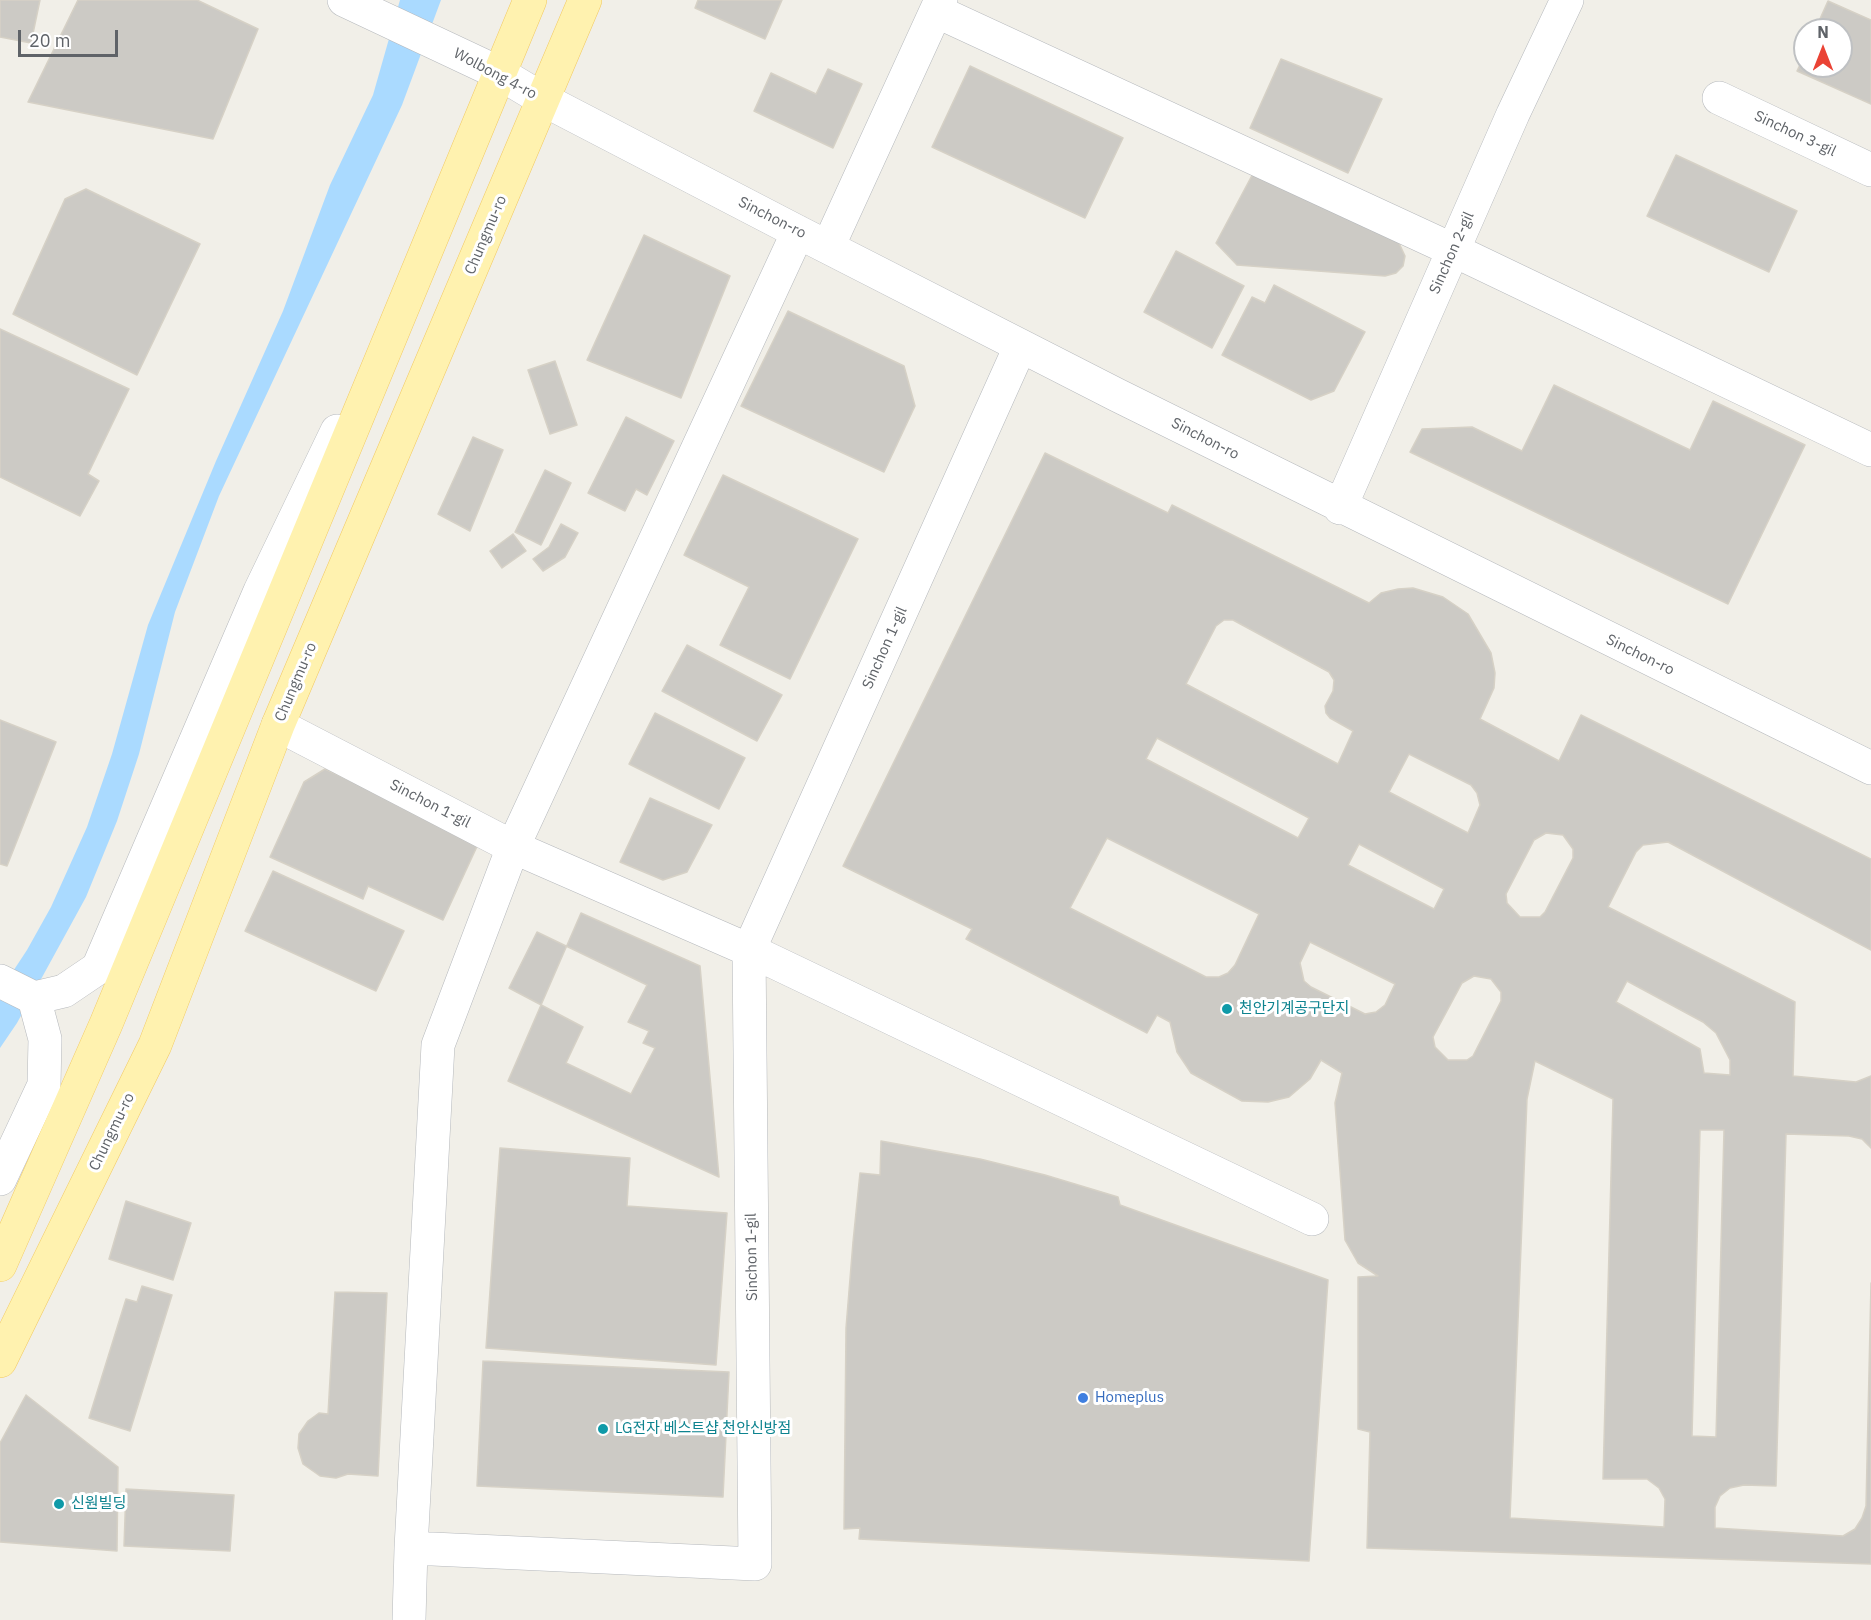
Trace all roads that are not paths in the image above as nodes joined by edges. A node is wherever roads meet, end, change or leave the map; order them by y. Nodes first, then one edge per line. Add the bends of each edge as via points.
1 (530, 0) edge
2 (585, 0) edge
3 (1567, 0) edge
4 (355, 5) edge
5 (939, 5) edge
6 (499, 73) junction
7 (1719, 98) dead end
8 (544, 99) junction
9 (1871, 170) edge
10 (798, 232) junction
11 (828, 248) junction
12 (1453, 250) junction
13 (1020, 347) junction
14 (372, 380) junction
15 (1871, 450) edge
16 (1340, 508) junction
17 (278, 725) junction
18 (1871, 768) edge
19 (513, 847) junction
20 (749, 950) junction
21 (0, 981) edge
22 (34, 998) junction
23 (0, 1179) edge
24 (1312, 1219) dead end
25 (0, 1265) edge
26 (0, 1361) edge
27 (411, 1548) junction
28 (409, 1620) edge

1 - 6 main road
2 - 8 main road, Chungmu-ro
3 - 12 street, Sinchon 2-gil
4 - 6 street, Wolbong 4-ro
5 - 11 street
5 - 12 street
6 - 8 street, Wolbong 4-ro
6 - 14 main road
7 - 9 street, Sinchon 3-gil
8 - 10 street, Sinchon-ro
8 - 17 main road, Chungmu-ro
10 - 11 street, Sinchon-ro
10 - 19 street
11 - 13 street, Sinchon-ro
12 - 15 street
12 - 16 street, Sinchon 2-gil
13 - 16 street, Sinchon-ro
13 - 20 street, Sinchon 1-gil
14 - 22 street via 333,438 260,591 98,968 64,991
14 - 25 main road via 106,1024
16 - 18 street, Sinchon-ro
17 - 19 street, Sinchon 1-gil
17 - 26 main road, Chungmu-ro via 155,1044
19 - 20 street, Sinchon 1-gil
19 - 27 street via 438,1044
20 - 24 street
20 - 27 street, Sinchon 1-gil via 755,1564
21 - 22 street
22 - 23 street via 45,1040 44,1085
27 - 28 street

